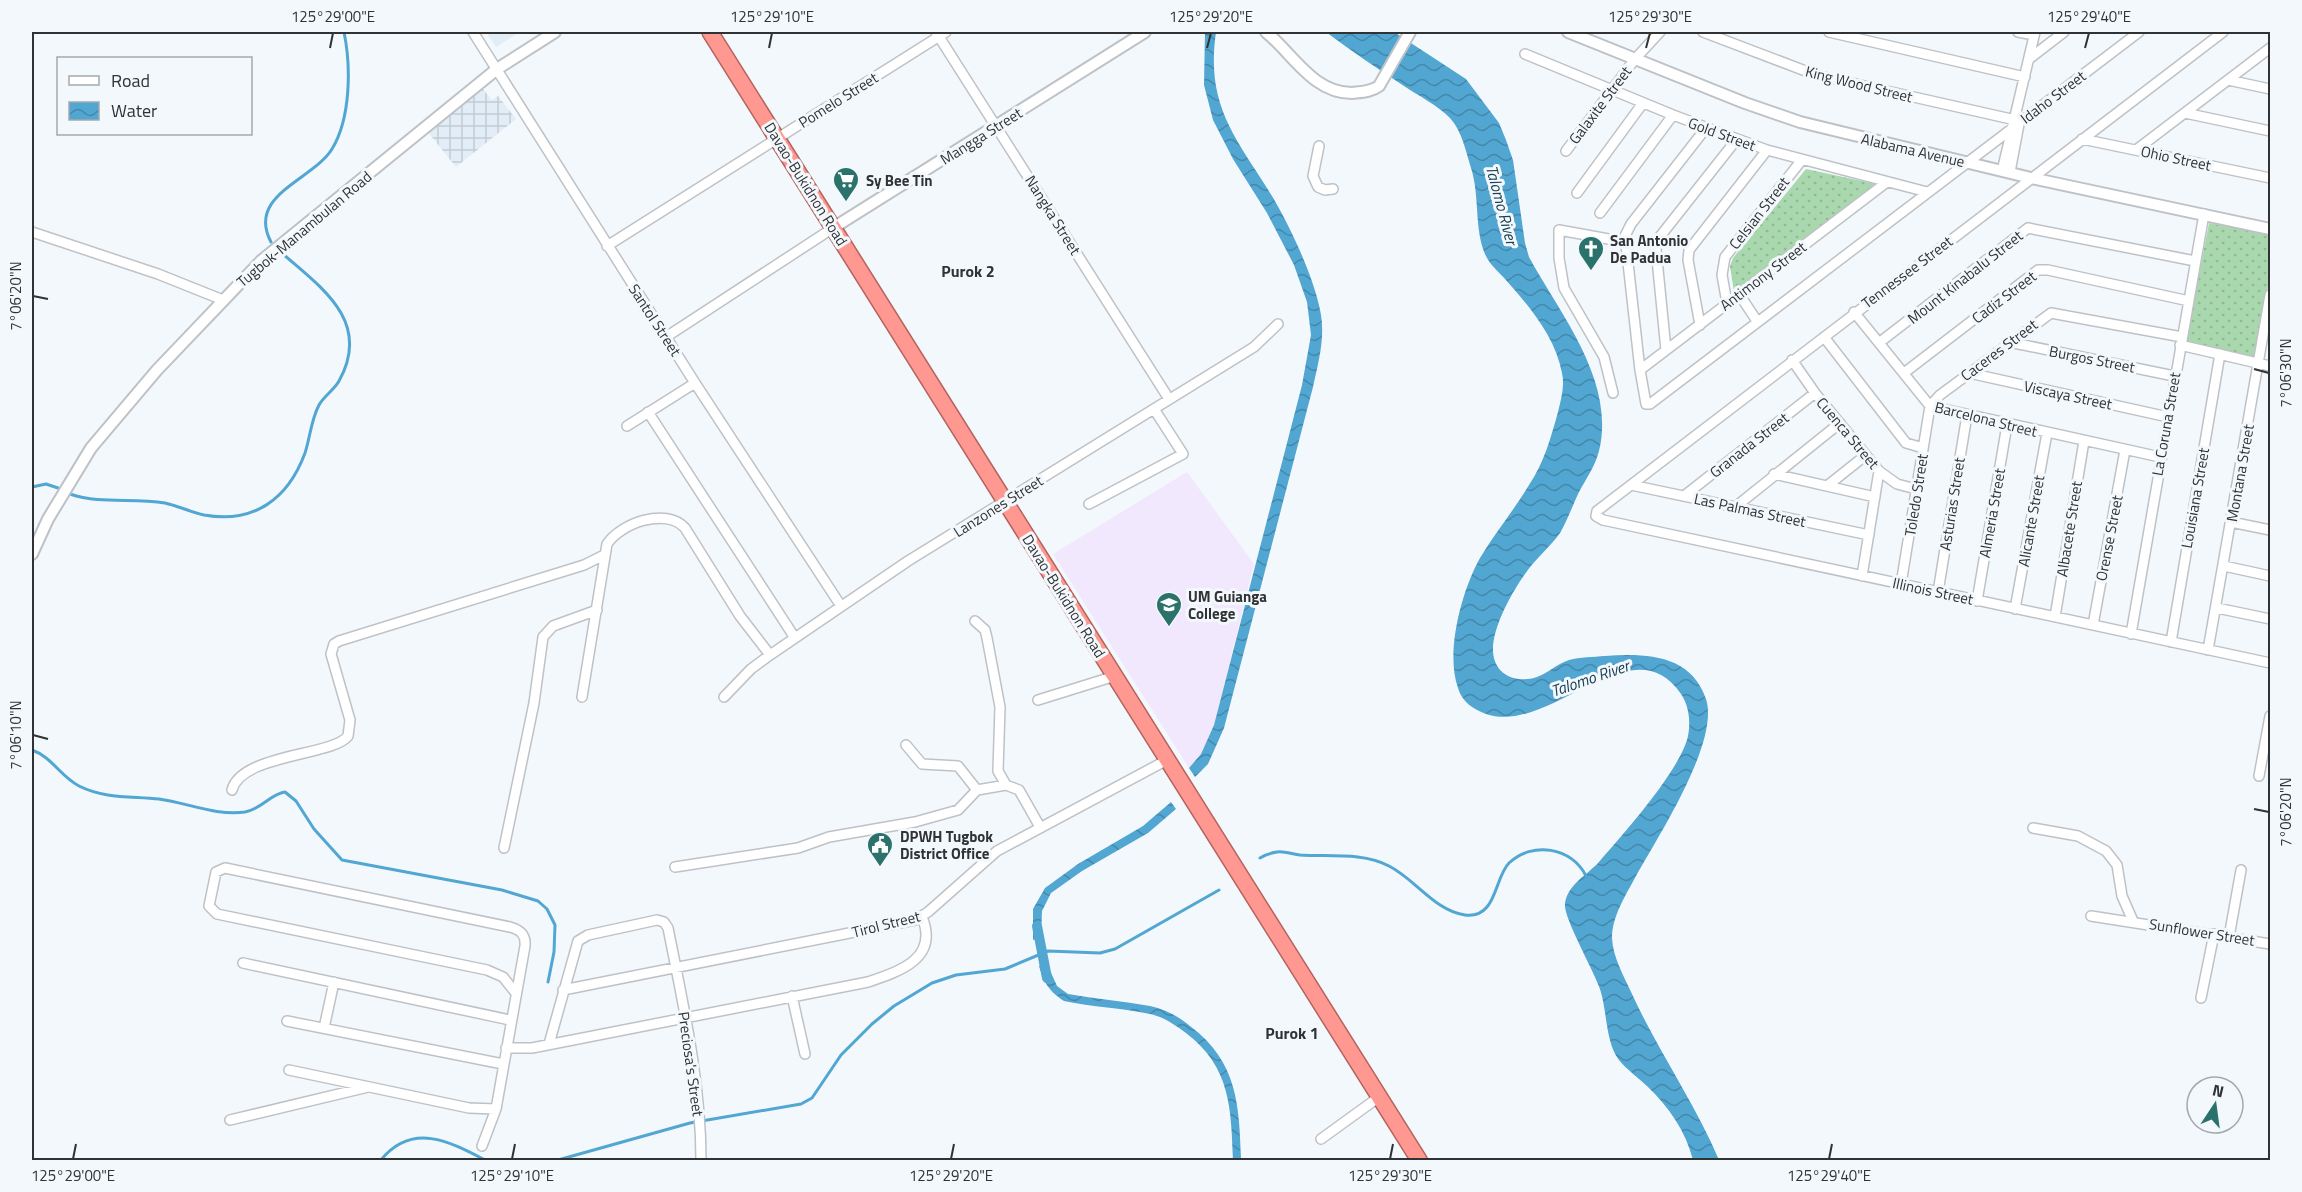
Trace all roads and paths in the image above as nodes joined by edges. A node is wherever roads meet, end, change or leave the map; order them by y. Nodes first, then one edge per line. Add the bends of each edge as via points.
1 (473, 32) edge
2 (555, 32) edge
3 (710, 32) edge
4 (1145, 32) edge
5 (1266, 32) edge
6 (1410, 32) edge
7 (1568, 32) edge
8 (1660, 32) edge
9 (1702, 32) edge
10 (1829, 32) edge
11 (2018, 32) edge
12 (2064, 32) edge
13 (2139, 32) edge
14 (2223, 32) edge
15 (940, 33) edge
16 (2034, 33) edge
17 (1716, 34) edge
18 (2271, 48) edge
19 (1525, 54) dead end
20 (1635, 59) junction
21 (2029, 59) junction
22 (497, 69) junction
23 (2025, 77) junction
24 (2228, 80) junction
25 (2271, 89) edge
26 (1613, 90) junction
27 (1643, 103) junction
28 (2185, 113) junction
29 (1673, 115) junction
30 (2015, 123) junction
31 (996, 127) junction
32 (1706, 128) junction
33 (2271, 131) edge
34 (777, 139) junction
35 (2082, 139) junction
36 (1737, 140) junction
37 (1319, 146) dead end
38 (1767, 150) junction
39 (2136, 150) junction
40 (1566, 151) dead end
41 (1801, 161) junction
42 (1966, 162) junction
43 (2006, 171) junction
44 (2031, 177) junction
45 (2271, 178) edge
46 (1887, 182) junction
47 (1333, 189) dead end
48 (1927, 192) junction
49 (1576, 193) dead end
50 (1600, 213) dead end
51 (2204, 214) junction
52 (833, 228) junction
53 (2271, 229) edge
54 (32, 232) edge
55 (1624, 242) junction
56 (607, 246) junction
57 (2195, 261) junction
58 (1739, 294) junction
59 (2271, 295) edge
60 (223, 300) junction
61 (2188, 301) junction
62 (1727, 303) junction
63 (1854, 312) junction
64 (1757, 321) junction
65 (2269, 322) edge
66 (1278, 324) dead end
67 (1700, 325) junction
68 (1824, 337) junction
69 (666, 338) junction
70 (2181, 341) junction
71 (1880, 342) junction
72 (2009, 342) junction
73 (1666, 350) junction
74 (2220, 354) junction
75 (1792, 360) junction
76 (2259, 364) junction
77 (2271, 366) edge
78 (1640, 370) junction
79 (1904, 373) junction
80 (1969, 373) junction
81 (2174, 376) junction
82 (694, 383) junction
83 (1613, 393) dead end
84 (1815, 393) junction
85 (1169, 399) junction
86 (1930, 406) junction
87 (1154, 409) junction
88 (648, 412) junction
89 (1967, 415) junction
90 (2168, 417) junction
91 (1840, 423) junction
92 (2007, 425) junction
93 (627, 426) dead end
94 (2047, 433) junction
95 (2084, 441) junction
96 (1923, 448) junction
97 (2125, 450) junction
98 (1866, 455) junction
99 (2160, 457) junction
100 (1879, 471) junction
101 (1774, 474) junction
102 (1631, 485) junction
103 (1827, 486) junction
104 (1916, 489) junction
105 (1684, 496) junction
106 (1875, 497) junction
107 (1005, 502) junction
108 (1089, 504) dead end
109 (1734, 508) junction
110 (1596, 516) joint
111 (2231, 522) junction
112 (2271, 530) edge
113 (1869, 535) junction
114 (32, 554) edge
115 (604, 555) junction
116 (2224, 566) junction
117 (1862, 576) junction
118 (2271, 576) edge
119 (1901, 584) junction
120 (1938, 592) junction
121 (1977, 600) junction
122 (841, 606) junction
123 (2217, 608) junction
124 (2015, 609) junction
125 (597, 610) junction
126 (2055, 617) junction
127 (2271, 619) edge
128 (975, 621) dead end
129 (2092, 625) junction
130 (2131, 634) junction
131 (795, 638) junction
132 (2171, 642) junction
133 (2208, 650) junction
134 (771, 655) junction
135 (2271, 663) edge
136 (1115, 676) junction
137 (724, 697) dead end
138 (582, 698) dead end
139 (1038, 700) dead end
140 (2271, 716) edge
141 (906, 745) dead end
142 (1167, 760) junction
143 (2259, 776) dead end
144 (1006, 785) junction
145 (231, 790) dead end
146 (976, 790) junction
147 (1040, 827) junction
148 (2033, 828) dead end
149 (504, 848) dead end
150 (675, 867) dead end
151 (2241, 870) dead end
152 (2091, 916) dead end
153 (922, 917) junction
154 (2133, 921) junction
155 (2214, 934) junction
156 (2229, 937) junction
157 (2271, 944) edge
158 (243, 963) dead end
159 (676, 968) junction
160 (333, 982) junction
161 (563, 990) junction
162 (515, 992) junction
163 (792, 996) junction
164 (2201, 998) dead end
165 (685, 1016) junction
166 (510, 1020) junction
167 (287, 1021) dead end
168 (324, 1028) junction
169 (549, 1044) junction
170 (506, 1048) junction
171 (805, 1054) dead end
172 (503, 1064) junction
173 (289, 1070) dead end
174 (369, 1087) junction
175 (1379, 1097) junction
176 (496, 1109) junction
177 (230, 1120) dead end
178 (1321, 1139) dead end
179 (482, 1146) dead end
180 (1419, 1160) edge
181 (701, 1161) edge

1 - 22 street, Santol Street
2 - 22 street, Tugbok-Manambulan Road
3 - 34 highway, Davao-Bukidnon Road
4 - 31 street, Mangga Street
5 - 6 street via 1330,90 1364,92 1381,83
7 - 20 street, Alabama Avenue
8 - 20 street, Galaxite Street
9 - 17 street, King Wood Street
10 - 23 street
11 - 16 street
12 - 21 street
13 - 30 street, Idaho Street
14 - 35 street, Tennessee Street
15 - 31 street, Nangka Street
15 - 34 street, Pomelo Street
16 - 21 street
17 - 30 street, King Wood Street via 1816,75
18 - 24 street
19 - 26 street, Gold Street
20 - 26 street, Galaxite Street
20 - 42 street, Alabama Avenue via 1800,122
21 - 23 street
22 - 56 street, Santol Street
22 - 60 street, Tugbok-Manambulan Road via 261,261
23 - 30 street
24 - 25 street
24 - 28 street
26 - 27 street, Gold Street
26 - 40 street, Galaxite Street
27 - 29 street, Gold Street
27 - 49 street
28 - 33 street
28 - 39 street
29 - 32 street, Gold Street
29 - 50 street
30 - 42 street, Idaho Street
30 - 43 street
31 - 52 street, Mangga Street
31 - 85 street, Nangka Street
32 - 36 street, Gold Street
32 - 55 street via 1631,224
34 - 52 highway, Davao-Bukidnon Road
34 - 56 street, Pomelo Street
35 - 39 street, Ohio Street
35 - 44 street, Tennessee Street
36 - 38 street, Gold Street
36 - 73 street via 1658,239
37 - 47 street via 1314,176 1318,187
38 - 41 street, Gold Street
38 - 67 street via 1689,250
39 - 45 street, Ohio Street
41 - 46 street, Gold Street
41 - 62 street, Celsian Street via 1725,257 1722,275
42 - 43 street, Alabama Avenue
42 - 48 street, Idaho Street
43 - 44 street, Alabama Avenue
44 - 51 street, Alabama Avenue
44 - 63 street, Tennessee Street
46 - 48 street, Gold Street
46 - 58 street, Antimony Street
48 - 64 street, Idaho Street
51 - 53 street, Alabama Avenue
51 - 57 street, La Coruna Street
52 - 69 street, Mangga Street
52 - 107 highway, Davao-Bukidnon Road
54 - 60 street
55 - 78 street
55 - 83 street via 1559,230 1564,288 1604,357
56 - 69 street, Santol Street
57 - 61 street, La Coruna Street
57 - 71 street, Mount Kinabalu Street via 2028,228
58 - 62 street, Antimony Street
58 - 64 street
59 - 65 street, Montana Street
60 - 114 street, Tugbok-Manambulan Road via 91,448 48,519
61 - 70 street, La Coruna Street
61 - 79 street, Cadiz Street via 2038,270
62 - 67 street, Antimony Street
63 - 68 street, Tennessee Street
63 - 71 street, Barcelona Street
64 - 78 street, Idaho Street via 1650,404 1646,404
65 - 76 street, Montana Street
66 - 85 street, Lanzones Street via 1254,347
67 - 73 street, Antimony Street
68 - 75 street, Tennessee Street
68 - 96 street via 1906,443
69 - 82 street, Santol Street
70 - 72 street, Caceres Street via 2050,313
70 - 74 street, Caceres Street
70 - 81 street, La Coruna Street
71 - 79 street, Barcelona Street
72 - 80 street, Caceres Street
72 - 81 street, Burgos Street
73 - 78 street, Antimony Street
74 - 76 street, Caceres Street
74 - 132 street, Louisiana Street
75 - 84 street, Cuenca Street
75 - 102 street, Tennessee Street
76 - 77 street, Caceres Street
76 - 111 street, Montana Street
79 - 86 street, Barcelona Street
80 - 86 street, Caceres Street
80 - 90 street, Viscaya Street
81 - 90 street, La Coruna Street
82 - 88 street
82 - 122 street, Santol Street
84 - 91 street, Cuenca Street
84 - 105 street, Granada Street
85 - 87 street, Lanzones Street
86 - 89 street, Barcelona Street
86 - 96 street, Toledo Street
87 - 107 street, Lanzones Street
87 - 108 street via 1184,454
88 - 93 street
88 - 131 street
89 - 92 street, Barcelona Street
89 - 120 street, Asturias Street
90 - 99 street, La Coruna Street
91 - 98 street, Cuenca Street
91 - 101 street
92 - 94 street, Barcelona Street
92 - 121 street, Almeria Street
94 - 95 street, Barcelona Street
94 - 124 street, Alicante Street
95 - 97 street, Barcelona Street
95 - 126 street, Albacete Street
96 - 104 street, Toledo Street
97 - 99 street, Barcelona Street
97 - 129 street, Orense Street
98 - 100 street, Cuenca Street
98 - 103 street
99 - 130 street, La Coruna Street
100 - 104 street, Cuenca Street via 1897,484
100 - 106 street
101 - 103 street
101 - 109 street
102 - 105 street, Las Palmas Street
102 - 110 street, Tennessee Street
103 - 106 street
104 - 119 street, Toledo Street
105 - 109 street, Las Palmas Street
106 - 113 street
107 - 122 street, Lanzones Street
107 - 136 highway, Davao-Bukidnon Road
109 - 113 street, Las Palmas Street
110 - 117 street, Illinois Street
111 - 112 street
111 - 116 street, Montana Street
113 - 117 street
115 - 125 street
115 - 134 street via 607,544 620,530 660,518 676,520
115 - 145 street via 584,565 339,640 331,654 350,720 348,736 244,774 235,780
116 - 118 street
116 - 123 street, Montana Street
117 - 119 street, Illinois Street
119 - 120 street, Illinois Street
120 - 121 street, Illinois Street
121 - 124 street, Illinois Street
122 - 131 street, Lanzones Street
123 - 127 street
123 - 133 street, Montana Street
124 - 126 street, Illinois Street
125 - 138 street
125 - 149 street via 553,626 543,637 534,703
126 - 129 street, Illinois Street
128 - 144 street via 987,638 1000,707 998,771
129 - 130 street, Illinois Street
130 - 132 street, Illinois Street
131 - 134 street, Lanzones Street
132 - 133 street, Illinois Street
133 - 135 street, Illinois Street
134 - 137 street, Lanzones Street
136 - 139 street
136 - 142 highway, Davao-Bukidnon Road
140 - 143 street
141 - 146 street via 922,764 958,766
142 - 147 street, Tirol Street
142 - 175 highway, Davao-Bukidnon Road
144 - 146 street
144 - 147 street via 1023,795
146 - 150 street via 958,810 915,822 829,837 798,848
147 - 153 street, Tirol Street via 988,859
148 - 154 street via 2078,836 2106,851 2117,865 2122,896
151 - 156 street
152 - 154 street, Sunflower Street
153 - 159 street, Tirol Street
153 - 163 street via 926,947 901,969 868,982
154 - 155 street, Sunflower Street
155 - 156 street, Sunflower Street
155 - 164 street
156 - 157 street, Sunflower Street
158 - 160 street
159 - 161 street, Tirol Street
159 - 161 street, Preciosa's Street via 668,928 657,920 588,934 578,940
159 - 165 street, Preciosa's Street
160 - 166 street
160 - 168 street
161 - 169 street
162 - 162 street via 525,940 516,929 225,868 218,869 215,875 209,906 217,914 487,970 503,977
162 - 166 street
163 - 165 street
163 - 171 street
165 - 169 street
165 - 181 street, Preciosa's Street via 701,1129
166 - 170 street
167 - 168 street
168 - 172 street
169 - 170 street
170 - 172 street
172 - 176 street
173 - 174 street
174 - 176 street via 469,1108
174 - 177 street
175 - 178 street
175 - 180 highway, Davao-Bukidnon Road
176 - 179 street

